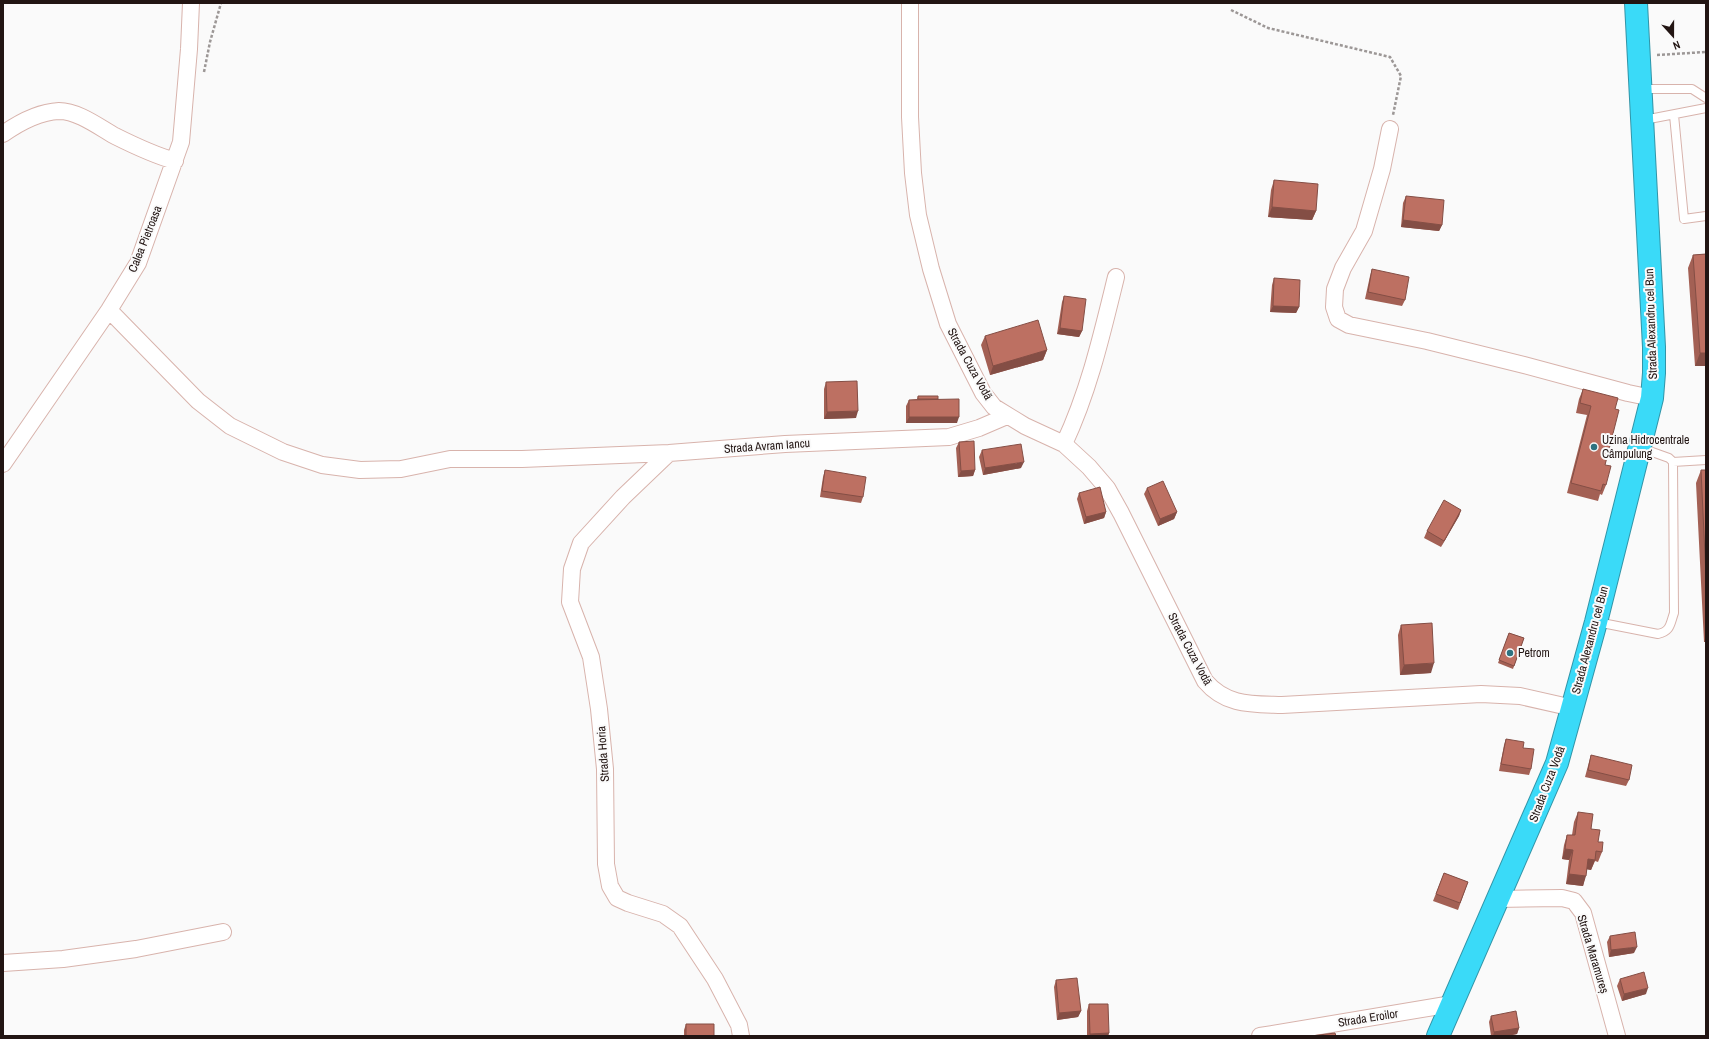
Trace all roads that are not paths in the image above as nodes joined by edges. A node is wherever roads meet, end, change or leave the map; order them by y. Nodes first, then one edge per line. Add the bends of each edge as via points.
1 (191, 3) edge
2 (910, 3) edge
3 (1636, 3) edge
4 (1641, 89) junction
5 (1706, 98) edge
6 (1706, 108) edge
7 (1674, 115) junction
8 (1643, 121) junction
9 (1390, 129) road end
10 (3, 134) edge
11 (175, 161) junction
12 (1706, 216) edge
13 (1116, 277) dead end
14 (109, 310) junction
15 (1652, 398) junction
16 (1007, 416) junction
17 (1064, 444) junction
18 (1640, 447) junction
19 (669, 453) junction
20 (1706, 460) edge
21 (1674, 462) junction
22 (3, 464) edge
23 (1596, 622) junction
24 (1573, 708) junction
25 (1497, 899) junction
26 (222, 932) dead end
27 (3, 963) edge
28 (1452, 1004) junction
29 (741, 1036) edge
30 (1260, 1036) edge
31 (1438, 1036) edge
32 (1617, 1036) edge

1 - 11 street, Calea Pietroasa via 181,142
2 - 16 street, Strada Cuza Vodă via 910,117 918,215 948,324 983,393 994,407
3 - 4 highway, Strada Alexandru cel Bun
4 - 5 lane via 1692,89
4 - 8 highway, Strada Alexandru cel Bun
6 - 7 lane
7 - 8 lane
7 - 12 lane via 1684,219
8 - 15 highway, Strada Alexandru cel Bun via 1654,347
9 - 15 street via 1382,169 1364,230 1343,268 1335,289 1334,307 1338,319 1349,325 1442,345
10 - 11 street via 21,122 42,113 61,111 83,118 155,156
11 - 14 street, Calea Pietroasa via 138,263
13 - 17 street via 1092,372 1078,415
14 - 19 street, Strada Avram Iancu via 198,401 230,426 283,452 322,465 360,470 401,469 450,459
14 - 22 street, Calea Pietroasa
15 - 18 highway, Strada Alexandru cel Bun
16 - 17 street, Strada Cuza Vodă
16 - 19 street, Strada Avram Iancu via 949,437 785,444
17 - 24 street, Strada Cuza Vodă via 1107,488 1204,681 1213,691 1242,703 1282,705 1481,694 1520,696
18 - 21 lane
18 - 23 highway, Strada Alexandru cel Bun
19 - 29 street, Strada Horia via 623,497 581,544 572,569 570,602 591,657 599,709 605,769 606,864 610,886 617,898 663,914 680,926 715,979 739,1025
20 - 21 lane
21 - 23 lane via 1674,613 1669,628 1665,633 1658,634
23 - 24 highway, Strada Alexandru cel Bun
24 - 25 highway, Strada Cuza Vodă via 1557,763
25 - 28 highway, Strada Cuza Vodă
25 - 32 street, Strada Maramureș via 1562,898 1574,901 1583,913
26 - 27 street via 136,949 63,959
28 - 30 street, Strada Eroilor
28 - 31 highway, Strada Cuza Vodă

